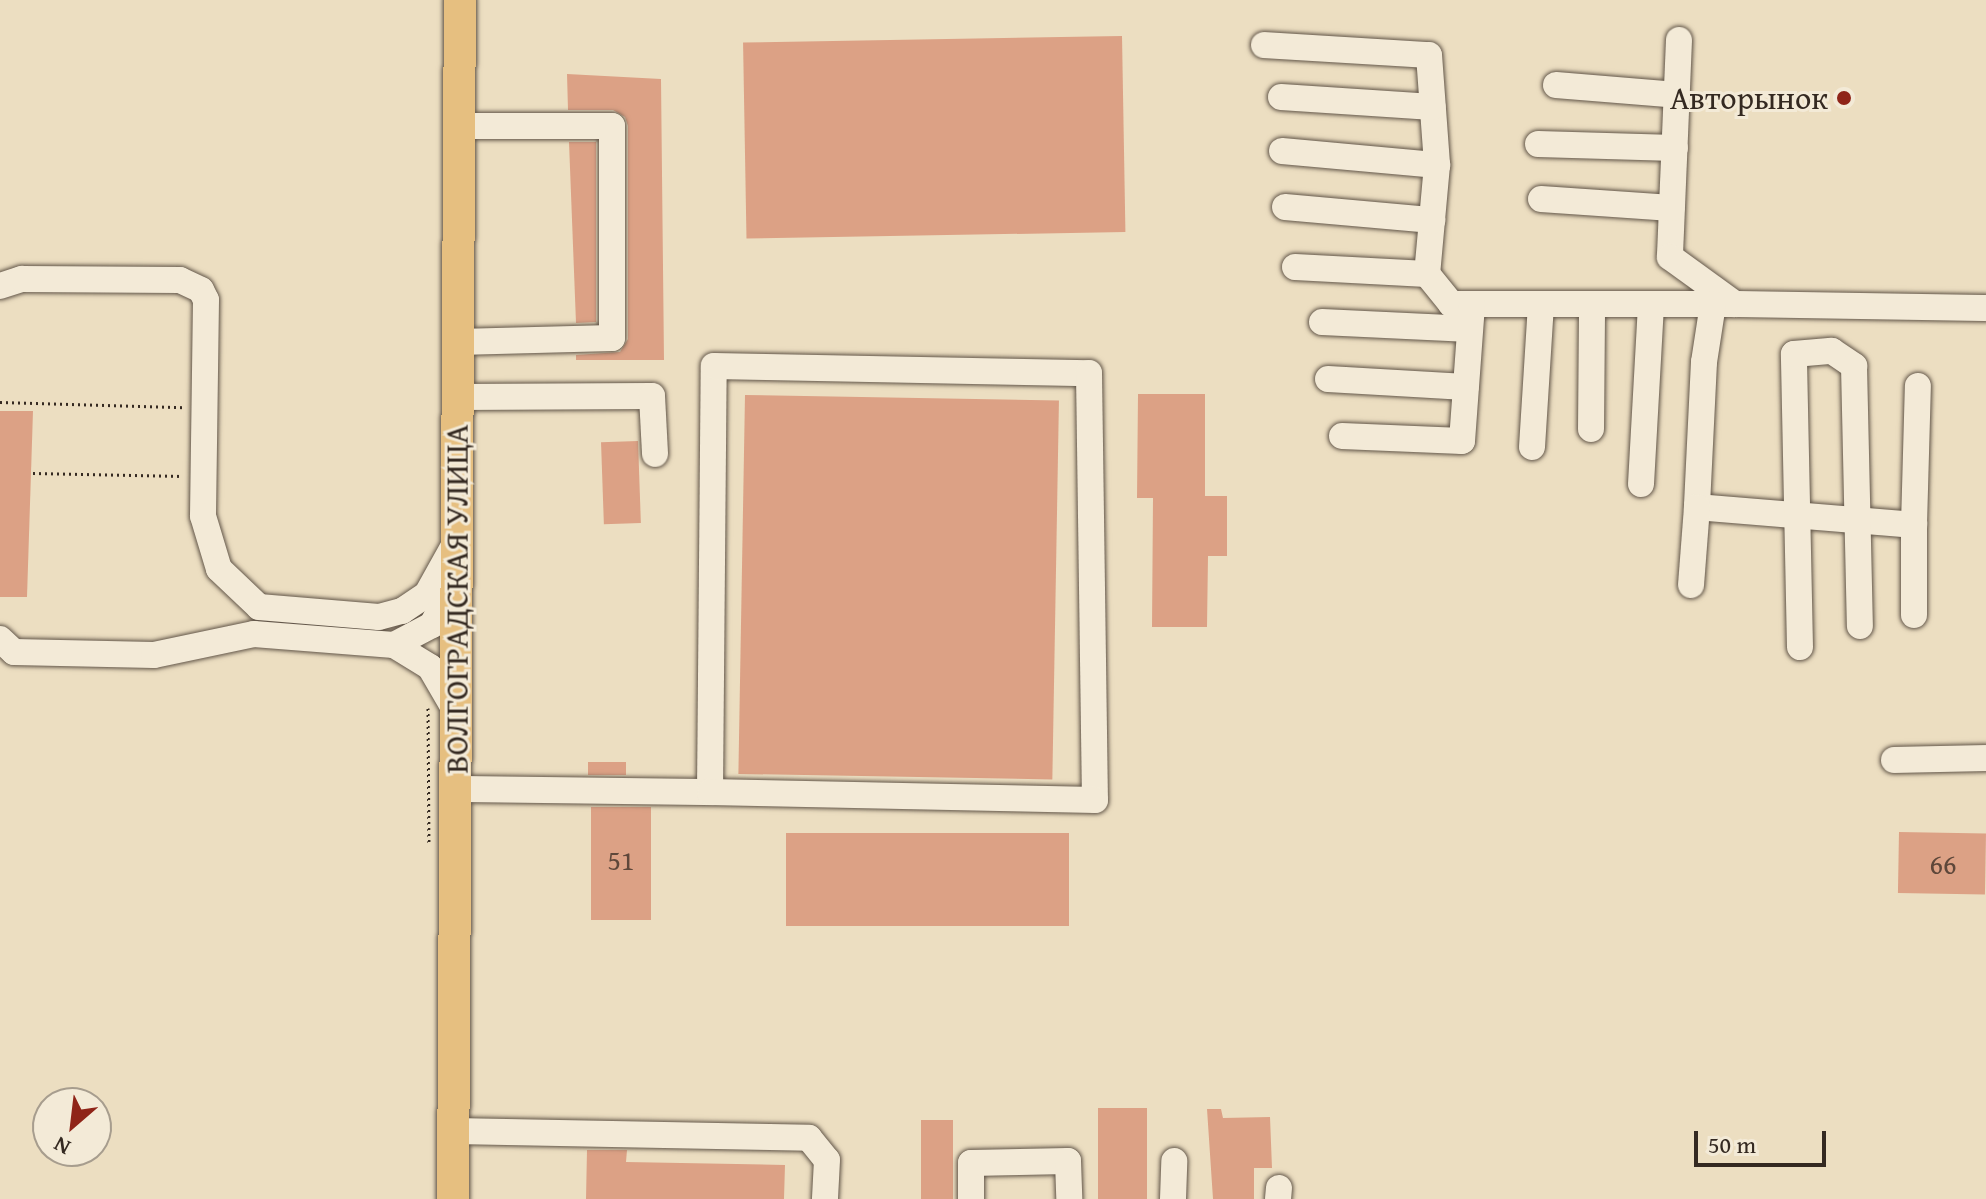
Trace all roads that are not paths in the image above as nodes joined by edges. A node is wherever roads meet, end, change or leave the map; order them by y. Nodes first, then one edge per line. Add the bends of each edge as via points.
1 (460, 0) edge
2 (1679, 40) dead end
3 (1264, 45) dead end
4 (1556, 85) dead end
5 (1677, 95) junction
6 (1281, 97) dead end
7 (1433, 107) junction
8 (460, 126) junction
9 (1538, 144) dead end
10 (1675, 148) junction
11 (1282, 151) dead end
12 (1437, 165) junction
13 (1541, 199) dead end
14 (1285, 207) dead end
15 (1672, 208) junction
16 (1432, 220) junction
17 (1295, 267) dead end
18 (1427, 274) junction
19 (0, 286) edge
20 (1541, 304) junction
21 (1592, 304) junction
22 (1651, 304) junction
23 (1724, 304) junction
24 (1986, 308) edge
25 (1471, 317) junction
26 (1322, 322) dead end
27 (458, 342) junction
28 (1328, 379) dead end
29 (1918, 386) dead end
30 (1466, 387) junction
31 (458, 397) junction
32 (1591, 429) dead end
33 (1342, 436) dead end
34 (1532, 447) dead end
35 (655, 454) dead end
36 (1641, 484) dead end
37 (1697, 507) junction
38 (1801, 516) junction
39 (1860, 521) junction
40 (1914, 525) junction
41 (457, 538) junction
42 (457, 571) junction
43 (1691, 585) dead end
44 (1914, 615) dead end
45 (379, 617) junction
46 (1860, 626) dead end
47 (420, 636) junction
48 (394, 645) junction
49 (5, 647) edge
50 (1800, 647) dead end
51 (456, 671) junction
52 (442, 707) junction
53 (1986, 758) edge
54 (1894, 760) dead end
55 (456, 789) junction
56 (710, 792) junction
57 (454, 1131) junction
58 (1174, 1161) dead end
59 (453, 1199) edge
60 (825, 1199) edge
61 (971, 1199) edge
62 (1069, 1199) edge
63 (1173, 1199) edge

1 - 8 main road, ВОЛГОГРАДСКАЯ УЛИЦА
2 - 5 lane
3 - 7 lane via 1429,55
4 - 5 lane
5 - 10 lane
6 - 7 lane
7 - 12 lane
8 - 27 main road, ВОЛГОГРАДСКАЯ УЛИЦА
8 - 27 lane via 612,126 612,338
9 - 10 lane
10 - 15 lane
11 - 12 lane
12 - 16 lane
13 - 15 lane
14 - 16 lane
15 - 23 lane via 1670,257
16 - 18 lane
17 - 18 lane
18 - 25 lane via 1451,304
19 - 45 lane via 22,279 193,284 206,300 204,477 209,544 219,569 259,607
20 - 21 lane
20 - 25 lane
20 - 34 lane
21 - 22 lane
21 - 32 lane
22 - 23 lane
22 - 36 lane
23 - 24 lane
23 - 37 lane via 1704,362
25 - 26 lane
25 - 30 lane
27 - 31 main road, ВОЛГОГРАДСКАЯ УЛИЦА
28 - 30 lane
29 - 40 lane
30 - 33 lane via 1462,441
31 - 35 lane via 652,396
31 - 41 main road, ВОЛГОГРАДСКАЯ УЛИЦА
37 - 38 lane
37 - 43 lane
38 - 39 lane
38 - 39 lane via 1794,354 1832,351 1854,366
38 - 50 lane
39 - 40 lane
39 - 46 lane
40 - 44 lane
41 - 42 main road, ВОЛГОГРАДСКАЯ УЛИЦА
41 - 45 lane via 427,594 402,611
42 - 47 lane via 442,615
42 - 51 main road, ВОЛГОГРАДСКАЯ УЛИЦА
45 - 47 lane
47 - 48 lane
47 - 51 lane
48 - 49 lane via 254,634 169,655
48 - 52 lane via 442,679
51 - 52 main road, ВОЛГОГРАДСКАЯ УЛИЦА
52 - 55 main road, ВОЛГОГРАДСКАЯ УЛИЦА
53 - 54 lane
55 - 56 lane
55 - 57 main road, ВОЛГОГРАДСКАЯ УЛИЦА
56 - 56 lane via 714,366 1089,373 1095,800
57 - 59 main road, ВОЛГОГРАДСКАЯ УЛИЦА
57 - 60 lane via 809,1138 827,1160
58 - 63 lane
61 - 62 lane via 971,1163 1068,1161

